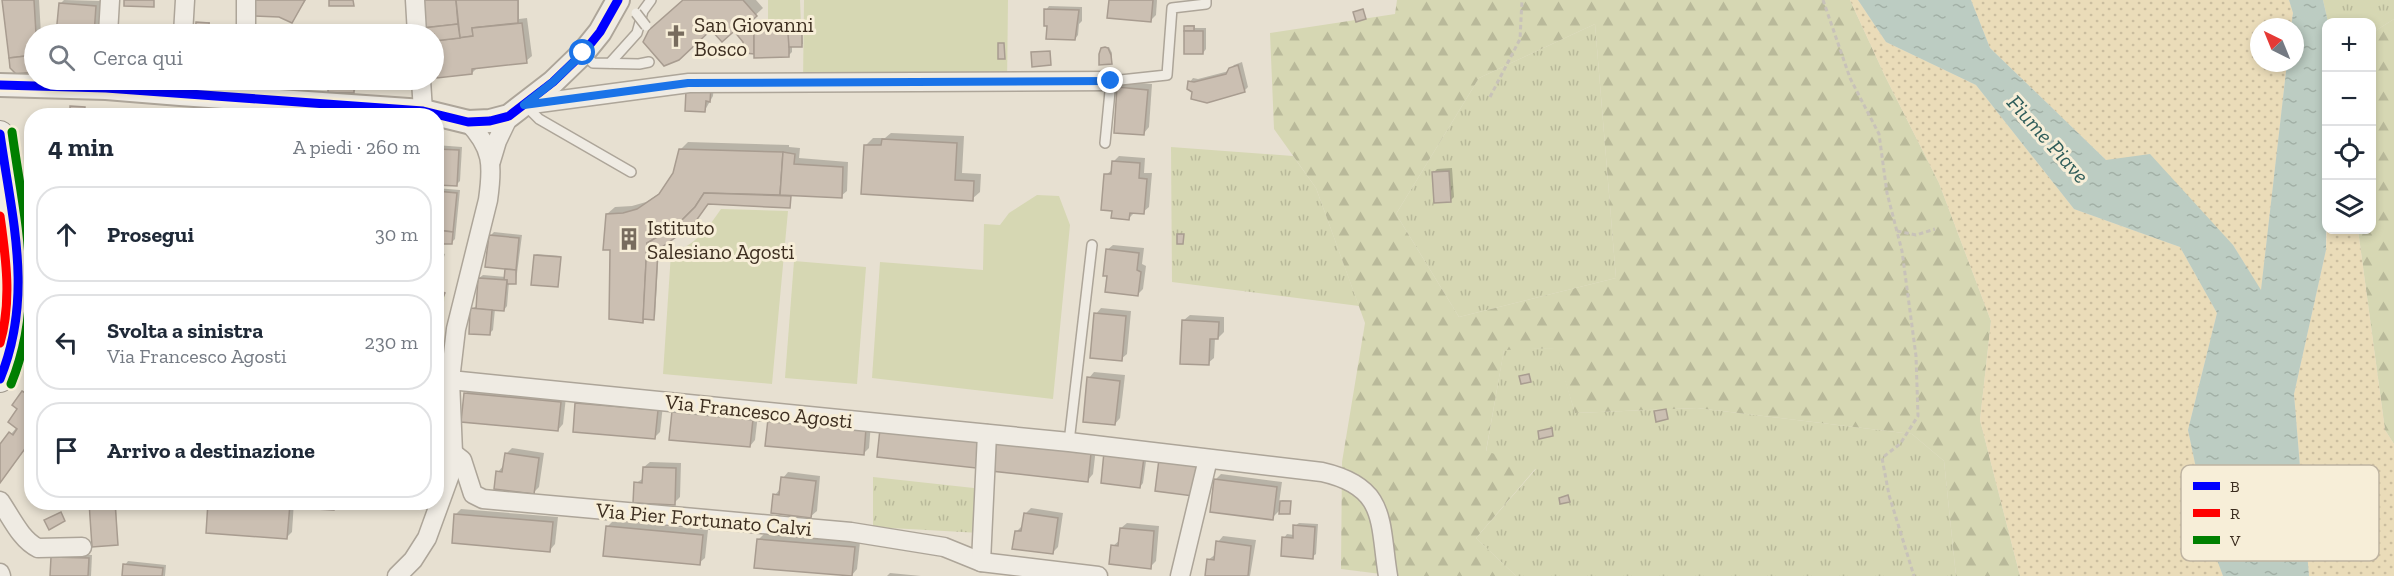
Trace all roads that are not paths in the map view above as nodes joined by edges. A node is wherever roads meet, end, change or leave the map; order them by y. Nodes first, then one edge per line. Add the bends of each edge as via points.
1 (110, 0) edge
2 (184, 0) edge
3 (246, 0) edge
4 (415, 0) edge
5 (651, 0) edge
6 (1206, 0) edge
7 (624, 5) edge
8 (109, 24) edge
9 (183, 24) edge
10 (246, 24) edge
11 (416, 24) edge
12 (648, 28) dead end
13 (583, 53) junction
14 (649, 62) dead end
15 (610, 63) junction
16 (1111, 81) junction
17 (0, 85) edge
18 (24, 85) edge
19 (253, 90) edge
20 (422, 90) edge
21 (399, 108) edge
22 (423, 108) edge
23 (444, 112) edge
24 (498, 116) junction
25 (0, 134) edge
26 (1106, 142) dead end
27 (491, 161) junction
28 (631, 172) dead end
29 (1092, 246) dead end
30 (0, 379) edge
31 (450, 380) junction
32 (987, 434) junction
33 (1069, 442) junction
34 (453, 453) junction
35 (1208, 459) junction
36 (444, 493) edge
37 (0, 501) edge
38 (439, 510) edge
39 (82, 547) dead end
40 (981, 562) junction
41 (397, 576) edge
42 (1098, 576) edge
43 (1180, 576) edge
44 (1388, 576) edge

1 - 8 street
2 - 9 street
3 - 10 street
4 - 11 street
5 - 15 lane via 643,10 637,33
6 - 16 lane via 1206,4 1172,8 1167,75
7 - 12 lane, bridge
7 - 13 street
13 - 15 lane via 593,63
13 - 24 street via 553,82
14 - 15 lane
16 - 24 street via 688,83
16 - 26 lane
17 - 18 street
19 - 21 street
20 - 22 street
23 - 24 street
24 - 27 street
24 - 27 street via 483,140
24 - 28 lane via 539,119
25 - 30 main road via 19,305
27 - 31 street via 488,200 457,326
29 - 33 lane
31 - 32 street, Via Francesco Agosti
31 - 34 street
32 - 33 street, Via Francesco Agosti
32 - 40 street
33 - 35 street, Via Francesco Agosti
34 - 36 street
34 - 40 street, Via Pier Fortunato Calvi via 462,460 473,494 483,499 851,532 944,547
35 - 43 street
35 - 44 street, Via Francesco Agosti via 1322,472 1356,484 1372,499 1382,522
37 - 39 street via 33,546
38 - 41 street via 422,549
40 - 42 street, Via Pier Fortunato Calvi

